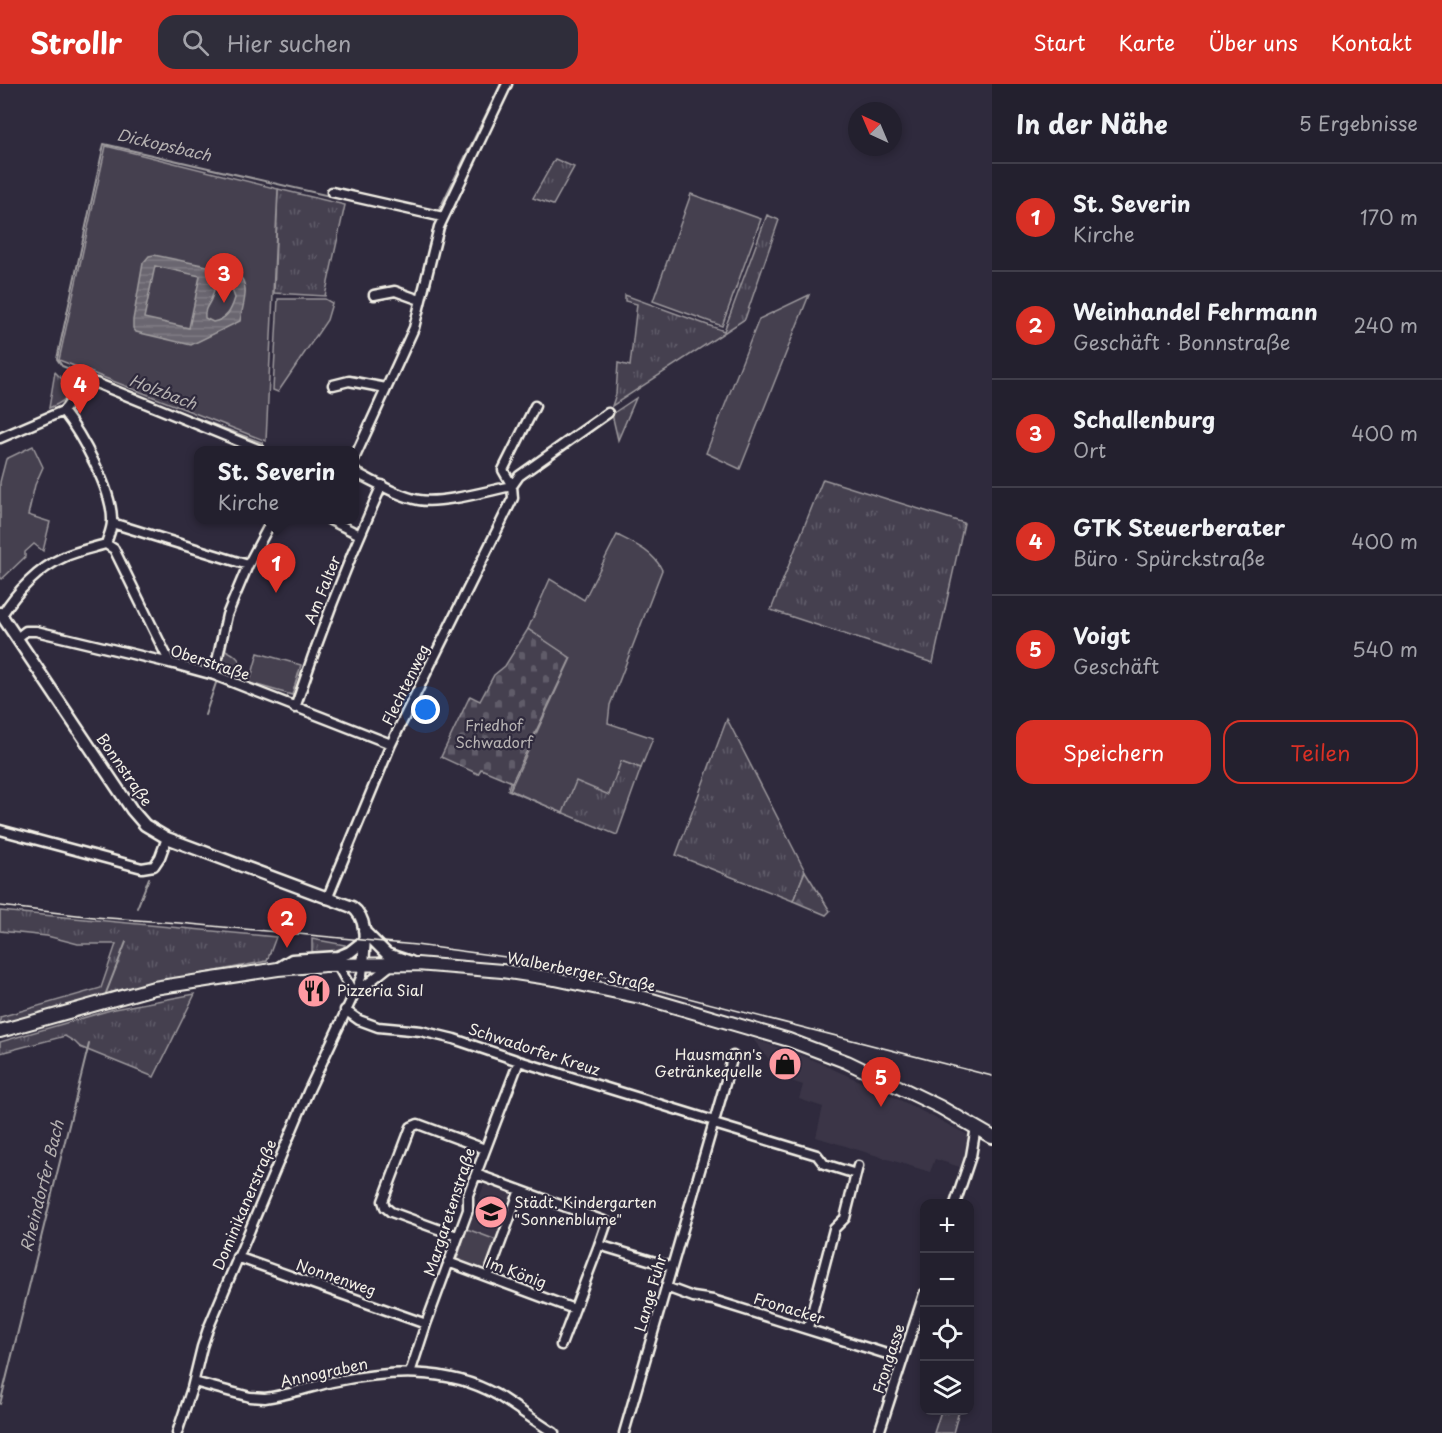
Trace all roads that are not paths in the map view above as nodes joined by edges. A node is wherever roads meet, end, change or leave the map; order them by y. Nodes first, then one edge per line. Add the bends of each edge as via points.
1 (507, 84) edge
2 (332, 192) dead end
3 (443, 217) junction
4 (374, 295) dead end
5 (420, 300) junction
6 (333, 385) dead end
7 (386, 388) junction
8 (535, 406) dead end
9 (63, 411) junction
10 (608, 413) dead end
11 (0, 438) edge
12 (250, 446) edge
13 (359, 448) edge
14 (359, 474) edge
15 (382, 485) junction
16 (512, 486) junction
17 (112, 523) junction
18 (269, 524) edge
19 (339, 524) edge
20 (360, 535) junction
21 (106, 544) junction
22 (248, 565) junction
23 (2, 620) edge
24 (16, 638) junction
25 (170, 663) junction
26 (214, 675) junction
27 (295, 708) junction
28 (391, 744) junction
29 (0, 830) edge
30 (167, 838) junction
31 (327, 899) junction
32 (364, 936) junction
33 (389, 959) junction
34 (363, 965) junction
35 (338, 966) junction
36 (278, 969) junction
37 (354, 994) junction
38 (345, 1010) junction
39 (0, 1031) edge
40 (733, 1056) dead end
41 (519, 1061) junction
42 (714, 1122) junction
43 (976, 1127) junction
44 (992, 1137) edge
45 (485, 1149) junction
46 (476, 1174) junction
47 (520, 1190) junction
48 (956, 1199) edge
49 (457, 1236) junction
50 (599, 1245) junction
51 (237, 1257) junction
52 (448, 1262) junction
53 (672, 1267) junction
54 (488, 1277) junction
55 (666, 1287) junction
56 (920, 1306) edge
57 (574, 1309) junction
58 (426, 1324) junction
59 (808, 1328) junction
60 (561, 1345) dead end
61 (903, 1359) junction
62 (410, 1373) junction
63 (194, 1382) junction
64 (177, 1433) edge
65 (554, 1433) edge
66 (624, 1433) edge
67 (879, 1433) edge

1 - 3 street
2 - 3 street
3 - 5 street
4 - 5 street via 395,291
5 - 7 street via 414,328
6 - 7 street via 348,381
7 - 13 street
8 - 16 street via 503,470
9 - 11 street
9 - 12 street via 82,384 96,383
9 - 17 street via 77,429 99,476 111,508
10 - 16 street via 519,476
14 - 15 street
15 - 16 street via 411,498 434,501
15 - 20 street, Am Falter
16 - 28 street, Flechtenweg via 513,498
17 - 21 street
17 - 22 street
18 - 22 street
19 - 20 street
20 - 27 street, Am Falter
21 - 23 street via 65,556 45,568 10,602
21 - 25 street via 114,549
22 - 26 street via 227,615
23 - 24 street, Bonnstraße
24 - 25 street, Oberstraße via 26,631 36,631
24 - 30 street, Bonnstraße via 132,810 145,825
25 - 26 street, Oberstraße
26 - 27 street, Oberstraße
27 - 28 street, Oberstraße
28 - 31 street, Flechtenweg
29 - 30 street via 142,868 154,866
30 - 31 street, Bonnstraße
31 - 32 street, Bonnstraße via 357,911 363,921
32 - 33 street, Bonnstraße
32 - 34 street
32 - 36 street via 350,952 338,957 292,960
33 - 34 main road, Walberberger Straße
33 - 37 street, Dominikanerstraße
33 - 43 main road, Walberberger Straße via 555,979 645,998 743,1026 847,1062
34 - 35 main road, Walberberger Straße
34 - 37 street, Dominikanerstraße
35 - 36 main road, Walberberger Straße
35 - 37 street
36 - 39 main road, Walberberger Straße via 154,988
37 - 38 street, Dominikanerstraße
38 - 41 street, Schwadorfer Kreuz via 378,1027 421,1031
38 - 51 street, Dominikanerstraße
40 - 42 street, Lange Fuhr
41 - 42 street, Schwadorfer Kreuz
41 - 45 street, Margaretenstraße
42 - 53 street, Lange Fuhr
42 - 59 street, Schwadorfer Kreuz via 817,1155 824,1164 857,1170 845,1218 834,1229
43 - 44 main road, Walberberger Straße
43 - 48 street
45 - 46 street, Margaretenstraße
45 - 49 street via 418,1124 411,1127 383,1201 391,1212
46 - 47 street
46 - 49 street, Margaretenstraße
47 - 50 street via 607,1222
47 - 54 street
49 - 52 street, Margaretenstraße
50 - 53 street
50 - 57 street
51 - 58 street, Nonnenweg
51 - 63 street, Dominikanerstraße via 202,1347
52 - 54 street, Im König
52 - 58 street, Margaretenstraße
53 - 55 street, Lange Fuhr
54 - 57 street, Im König
55 - 59 street, Fronacker
55 - 66 street, Lange Fuhr
56 - 61 street, Frongasse
57 - 60 street
58 - 62 street, Margaretenstraße
59 - 61 street, Fronacker
61 - 67 street, Frongasse
62 - 63 street, Annograben via 365,1376 265,1398
62 - 65 street, Annograben via 431,1374 479,1387
63 - 64 street, Dominikanerstraße

